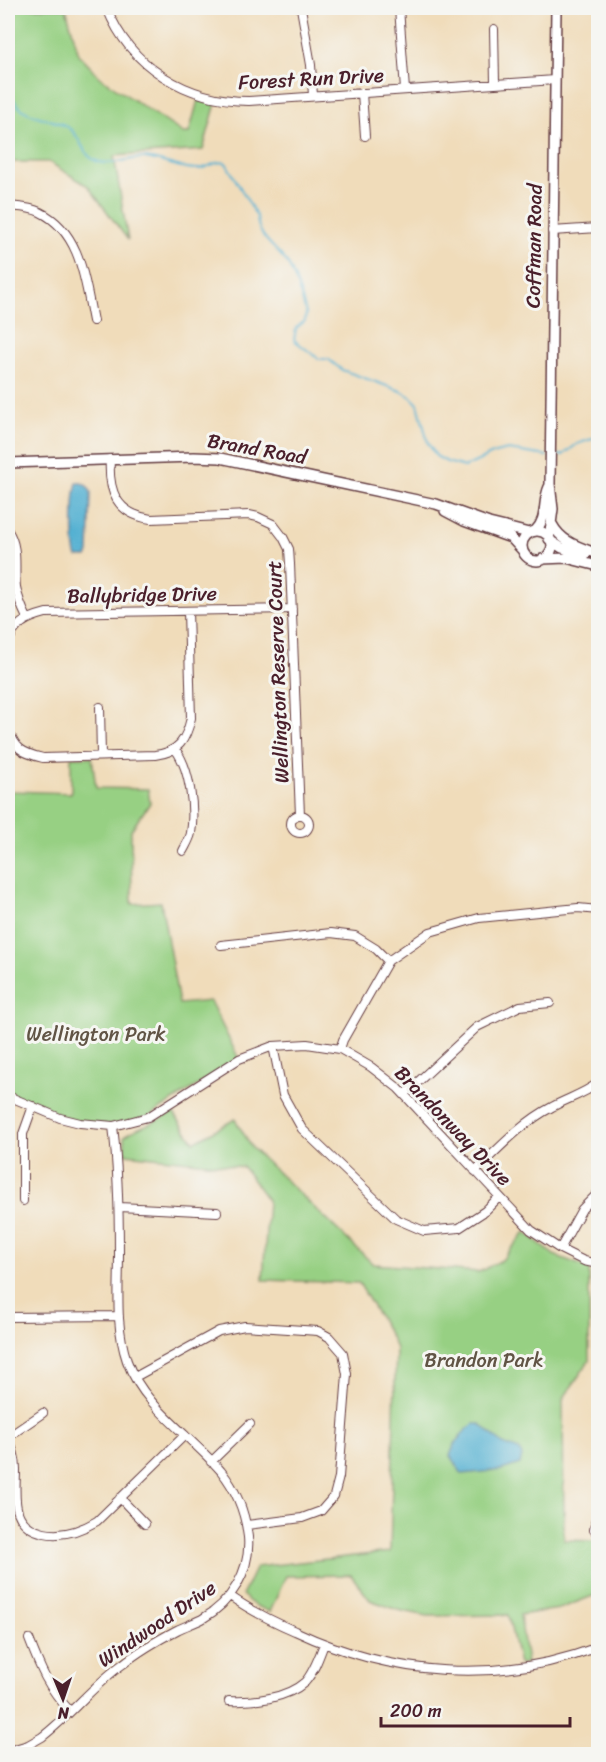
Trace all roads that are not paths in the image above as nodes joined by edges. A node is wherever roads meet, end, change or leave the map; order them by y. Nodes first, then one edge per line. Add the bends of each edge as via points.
1 (107, 8) edge
2 (301, 8) edge
3 (399, 8) edge
4 (556, 8) edge
5 (494, 29) dead end
6 (555, 80) junction
7 (495, 83) junction
8 (405, 90) junction
9 (362, 93) junction
10 (313, 96) junction
11 (365, 136) dead end
12 (8, 206) edge
13 (598, 228) edge
14 (552, 231) junction
15 (93, 321) dead end
16 (110, 459) junction
17 (8, 463) edge
18 (550, 484) junction
19 (426, 502) junction
20 (552, 524) junction
21 (8, 531) edge
22 (532, 532) junction
23 (550, 540) junction
24 (522, 550) junction
25 (598, 557) edge
26 (542, 560) junction
27 (598, 566) edge
28 (292, 609) junction
29 (188, 610) junction
30 (27, 618) junction
31 (8, 644) edge
32 (100, 706) dead end
33 (8, 728) edge
34 (175, 749) junction
35 (101, 756) junction
36 (300, 815) dead end
37 (183, 851) dead end
38 (598, 910) edge
39 (221, 945) dead end
40 (388, 961) junction
41 (550, 1003) dead end
42 (273, 1046) junction
43 (340, 1049) junction
44 (598, 1083) edge
45 (405, 1094) junction
46 (8, 1096) edge
47 (33, 1106) junction
48 (113, 1126) junction
49 (475, 1171) junction
50 (598, 1193) edge
51 (499, 1197) junction
52 (23, 1201) dead end
53 (119, 1207) junction
54 (217, 1212) dead end
55 (560, 1249) junction
56 (598, 1264) edge
57 (119, 1316) junction
58 (8, 1317) edge
59 (135, 1377) junction
60 (43, 1413) dead end
61 (250, 1424) dead end
62 (185, 1435) junction
63 (8, 1437) edge
64 (211, 1462) junction
65 (120, 1498) junction
66 (598, 1509) edge
67 (145, 1524) dead end
68 (246, 1525) junction
69 (594, 1530) dead end
70 (230, 1596) junction
71 (29, 1639) dead end
72 (324, 1644) junction
73 (598, 1647) edge
74 (229, 1701) dead end
75 (70, 1711) junction
76 (8, 1751) edge

1 - 10 street, Forest Run Drive via 127,43 148,66 198,94 233,101
2 - 10 street
3 - 8 street
4 - 6 main road, Coffman Road
5 - 7 street
6 - 7 street, Forest Run Drive
6 - 14 main road, Coffman Road
7 - 8 street, Forest Run Drive
8 - 9 street, Forest Run Drive
9 - 10 street, Forest Run Drive
9 - 11 street
12 - 15 street via 42,213 66,232 82,263
13 - 14 street
14 - 18 main road, Coffman Road
16 - 17 main road, Brand Road
16 - 19 main road, Brand Road via 220,458
16 - 28 street, Wellington Reserve Court via 113,493 128,511 140,517 249,514 273,524 289,549
18 - 20 main road, Coffman Road
18 - 22 main road, Coffman Road via 540,526
19 - 22 main road, Brand Road via 489,523
19 - 24 main road, Brand Road via 511,538
20 - 23 main road, Coffman Road
20 - 25 main road via 565,540
21 - 30 street via 15,553 16,587
22 - 23 main road via 543,532
22 - 24 main road via 522,542
23 - 25 main road via 562,548
23 - 26 main road via 551,550
24 - 26 main road via 528,558
26 - 27 main road via 566,558
28 - 29 street, Ballybridge Drive
28 - 36 street, Wellington Reserve Court
29 - 30 street, Ballybridge Drive via 46,613
29 - 34 street via 191,718 187,736
30 - 31 street via 11,632
32 - 35 street
33 - 35 street via 12,742 26,754 43,758
34 - 35 street via 166,754
34 - 37 street via 182,758 190,788 191,834
38 - 40 street via 578,908 479,918 430,932
39 - 40 street via 331,933 355,936
40 - 43 street
41 - 45 street via 520,1006 477,1027
42 - 43 street, Brandonway Drive via 307,1044
42 - 48 street, Brandonway Drive via 229,1065 148,1117
42 - 51 street via 283,1095 302,1129 396,1219 424,1231 459,1228
43 - 45 street, Brandonway Drive
44 - 49 street via 522,1127
45 - 49 street, Brandonway Drive
46 - 47 street, Brandonway Drive
47 - 48 street, Brandonway Drive via 80,1124
47 - 52 street via 23,1134
48 - 53 street, Windwood Drive
49 - 51 street, Brandonway Drive
50 - 55 street via 582,1209
51 - 55 street, Brandonway Drive via 531,1230
53 - 54 street
53 - 57 street, Windwood Drive
55 - 56 street, Brandonway Drive
57 - 58 street
57 - 59 street, Windwood Drive via 123,1345
59 - 62 street, Windwood Drive via 156,1406
59 - 68 street via 219,1331 245,1326 318,1331 343,1353 347,1374 334,1496 321,1511 302,1518
60 - 63 street
61 - 64 street
62 - 64 street, Windwood Drive
62 - 65 street
63 - 65 street via 14,1452 14,1497 19,1516 33,1530 52,1534 81,1530 97,1521
64 - 68 street, Windwood Drive via 238,1496
65 - 67 street
66 - 69 street
68 - 70 street, Windwood Drive via 248,1557
70 - 72 street via 255,1613
70 - 75 street, Windwood Drive via 202,1619 122,1664
71 - 75 street via 43,1676
72 - 73 street via 398,1666 465,1671 537,1665
72 - 74 street via 304,1682 290,1691 252,1702
75 - 76 street, Windwood Drive via 42,1737

